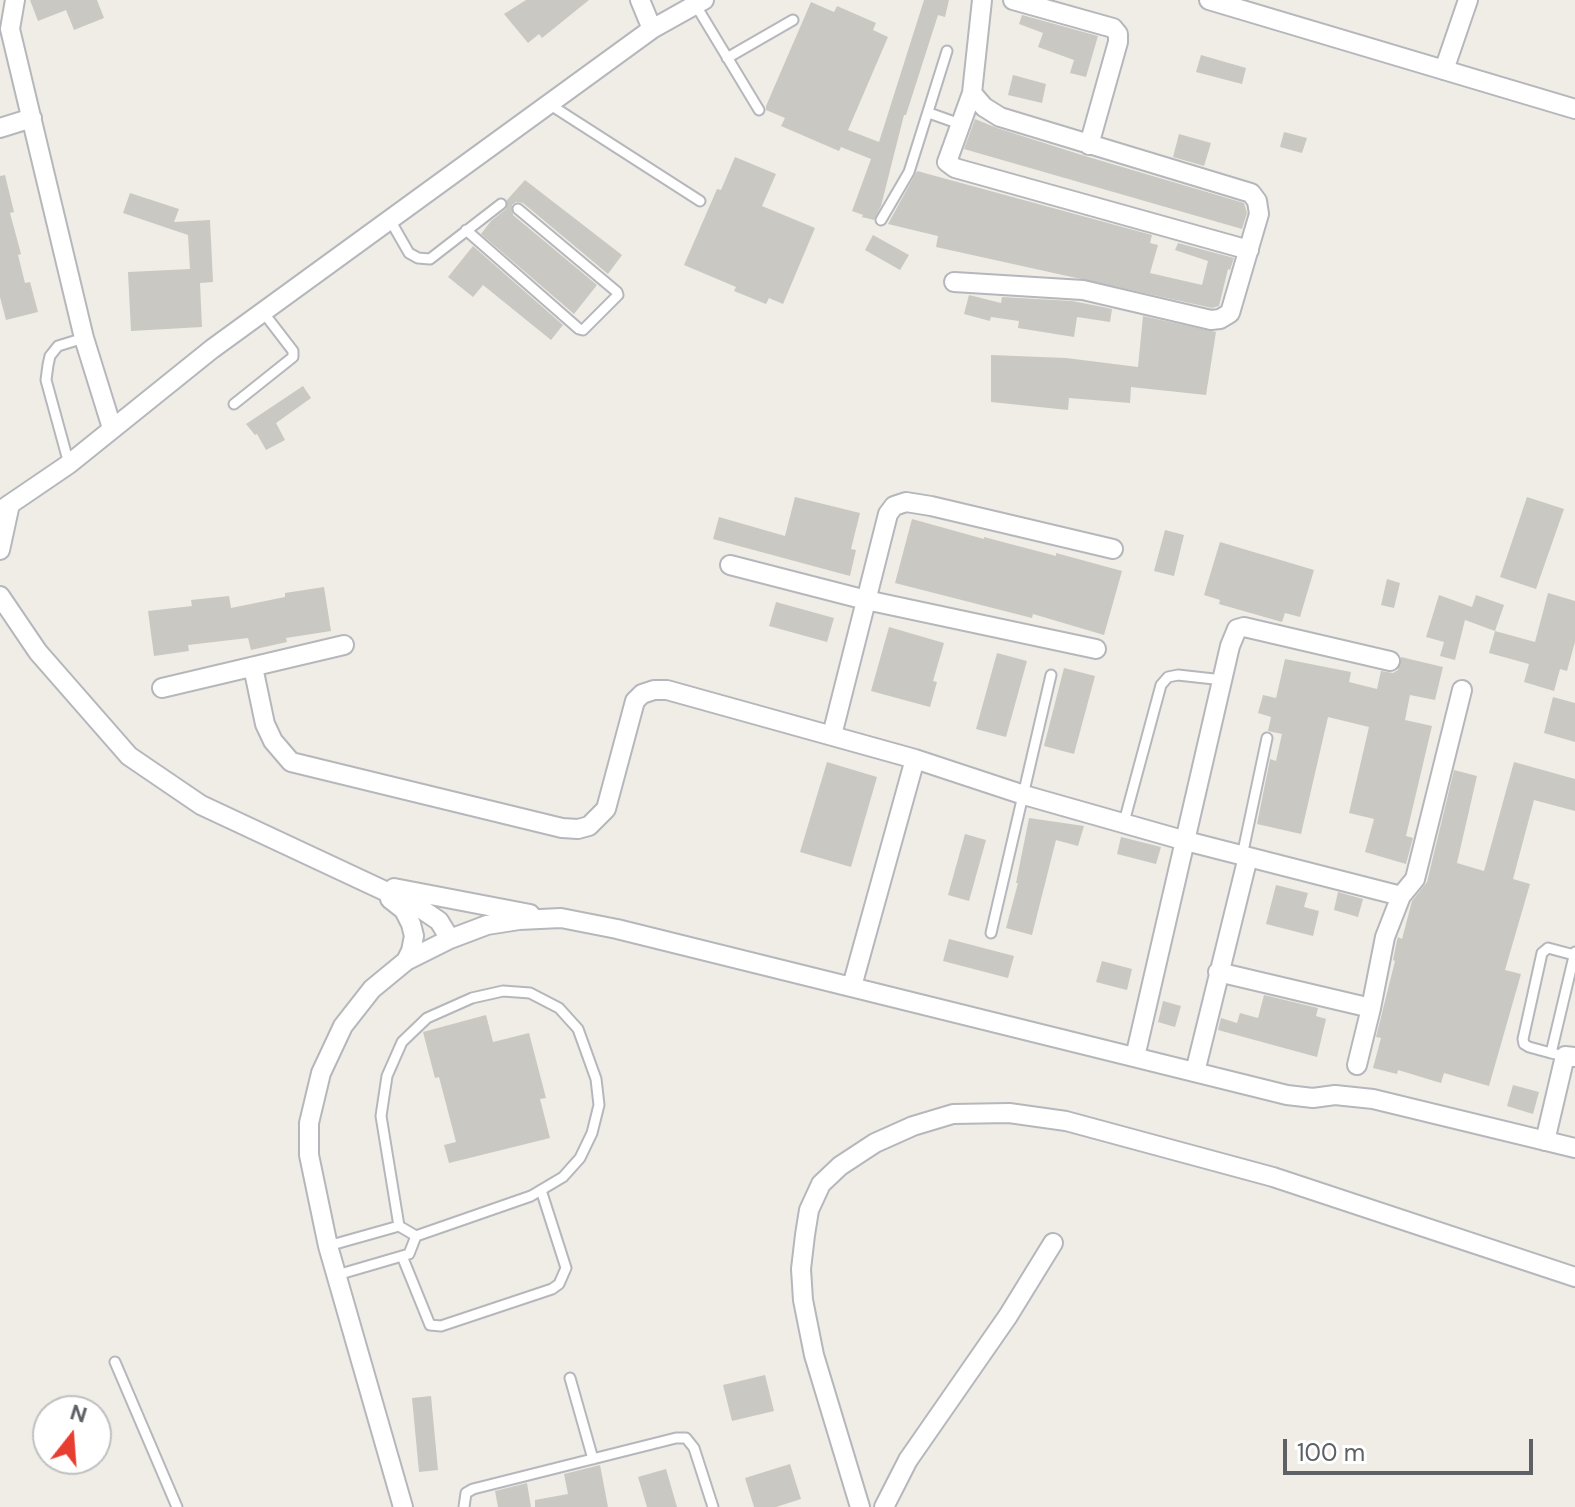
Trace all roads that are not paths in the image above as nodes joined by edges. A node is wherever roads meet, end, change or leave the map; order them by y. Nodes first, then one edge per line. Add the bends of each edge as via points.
1 (15, 0) edge
2 (640, 0) edge
3 (982, 0) edge
4 (1013, 0) edge
5 (1209, 0) edge
6 (1468, 0) edge
7 (700, 2) edge
8 (793, 20) dead end
9 (652, 29) junction
10 (947, 51) dead end
11 (727, 58) junction
12 (1444, 70) junction
13 (972, 93) junction
14 (549, 104) junction
15 (1575, 109) edge
16 (759, 110) dead end
17 (929, 113) junction
18 (32, 118) junction
19 (960, 124) junction
20 (0, 128) edge
21 (1089, 145) junction
22 (700, 201) dead end
23 (501, 204) dead end
24 (518, 209) dead end
25 (390, 220) junction
26 (881, 220) dead end
27 (466, 230) junction
28 (1249, 250) junction
29 (954, 282) dead end
30 (263, 312) junction
31 (84, 338) junction
32 (234, 404) dead end
33 (112, 428) junction
34 (69, 464) junction
35 (5, 507) edge
36 (1113, 549) dead end
37 (0, 550) edge
38 (730, 565) dead end
39 (0, 589) edge
40 (0, 596) edge
41 (866, 600) junction
42 (344, 645) dead end
43 (1096, 649) dead end
44 (1390, 661) dead end
45 (253, 667) junction
46 (1051, 675) dead end
47 (1223, 680) junction
48 (162, 688) dead end
49 (1462, 690) dead end
50 (832, 735) junction
51 (1267, 738) dead end
52 (915, 759) junction
53 (1024, 795) junction
54 (1124, 822) junction
55 (1186, 841) junction
56 (1245, 856) junction
57 (372, 884) junction
58 (1401, 896) junction
59 (561, 918) junction
60 (991, 933) dead end
61 (450, 939) junction
62 (1575, 953) edge
63 (406, 961) junction
64 (1218, 972) junction
65 (852, 986) junction
66 (1371, 1008) junction
67 (1564, 1055) edge
68 (1135, 1057) junction
69 (1357, 1065) dead end
70 (1195, 1072) junction
71 (1545, 1141) junction
72 (1575, 1148) edge
73 (541, 1190) junction
74 (399, 1226) junction
75 (416, 1236) junction
76 (1053, 1243) dead end
77 (328, 1246) junction
78 (402, 1256) junction
79 (337, 1275) junction
80 (1575, 1277) edge
81 (115, 1362) dead end
82 (570, 1378) dead end
83 (593, 1459) junction
84 (177, 1507) edge
85 (403, 1507) edge
86 (464, 1507) edge
87 (713, 1507) edge
88 (860, 1507) edge
89 (884, 1507) edge

1 - 18 street via 10,29
2 - 9 street
3 - 13 street
4 - 21 street via 1113,28 1118,34
5 - 12 street
6 - 12 street
7 - 9 street
7 - 11 lane
8 - 11 lane
9 - 14 street
10 - 17 lane
11 - 16 lane
12 - 15 street
13 - 19 street
13 - 21 street via 1000,117
14 - 22 lane
14 - 25 street
17 - 19 lane
17 - 26 lane via 909,172
18 - 20 street
18 - 31 street
19 - 28 street via 947,162 955,168
21 - 28 street via 1251,193 1259,214
23 - 27 lane
24 - 27 lane via 617,292 583,330
25 - 27 lane via 409,253 418,258 430,259
25 - 30 street
28 - 29 street via 1230,313 1211,320 1083,290
30 - 32 lane via 294,355
30 - 33 street
31 - 33 street
31 - 34 lane via 58,346 50,356 46,380
33 - 34 street
34 - 35 street
35 - 37 street
36 - 41 street via 906,502 888,514
38 - 41 street
39 - 40 street
40 - 57 street via 38,652 129,756 201,805
41 - 43 street
41 - 50 street
42 - 45 street
44 - 47 street via 1244,627 1234,635
45 - 48 street
45 - 50 street via 265,724 291,762 562,828 589,826 606,809 635,701 642,694 667,690
46 - 53 lane
47 - 54 lane via 1178,675 1161,685
47 - 55 street
49 - 58 street via 1415,879
50 - 52 street
51 - 56 lane
52 - 53 street
52 - 65 street
53 - 54 street
53 - 60 lane
54 - 55 street
55 - 56 street
55 - 68 street
56 - 58 street
56 - 64 street
57 - 59 street
57 - 61 street via 439,921
57 - 63 street via 404,910 411,924 414,936
58 - 66 street via 1385,937
59 - 61 street via 487,925
59 - 65 street
61 - 63 street
62 - 67 lane
62 - 67 lane via 1548,948 1542,953 1523,1039 1529,1047
63 - 77 street via 372,989 343,1026 321,1073 309,1123 309,1155
64 - 66 street
64 - 70 street
65 - 68 street
66 - 69 street
67 - 71 street
68 - 70 street
70 - 71 street via 1287,1095 1373,1099
71 - 72 street
73 - 74 lane via 563,1177 592,1133 599,1105 588,1052 578,1029 559,1008 530,993 503,991 472,998 427,1018 402,1042 387,1076 381,1116
73 - 75 lane
73 - 78 lane via 566,1268 552,1289 441,1326 430,1325
74 - 75 lane
74 - 77 lane
75 - 78 lane via 409,1254
76 - 89 street via 908,1460
77 - 79 street
78 - 79 lane
79 - 85 street
80 - 88 street via 1273,1177 1066,1121 1009,1113 953,1114 913,1126 875,1143 821,1184 805,1235 801,1269 811,1341
81 - 84 lane
82 - 83 lane
83 - 86 lane via 473,1489 466,1493
83 - 87 lane via 686,1438

